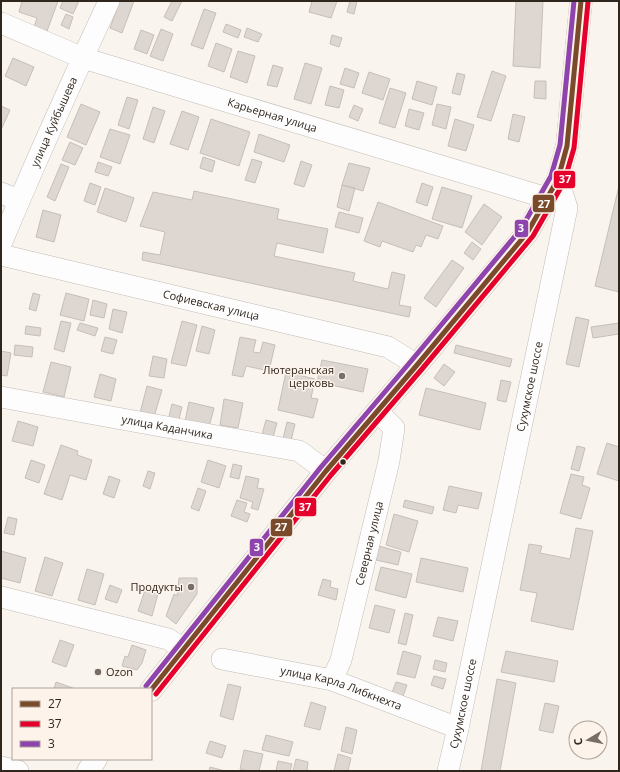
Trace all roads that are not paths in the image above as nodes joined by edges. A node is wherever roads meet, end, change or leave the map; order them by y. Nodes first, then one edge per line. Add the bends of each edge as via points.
1 (110, 1) edge
2 (581, 1) edge
3 (1, 23) edge
4 (83, 58) junction
5 (558, 179) junction
6 (10, 197) edge
7 (547, 198) junction
8 (1, 244) edge
9 (1, 255) edge
10 (417, 365) junction
11 (1, 397) edge
12 (377, 411) junction
13 (326, 471) junction
14 (1, 597) edge
15 (184, 649) junction
16 (222, 659) dead end
17 (332, 680) junction
18 (152, 689) edge
19 (458, 728) junction
20 (95, 760) edge
21 (1, 767) edge
22 (18, 771) edge
23 (88, 771) edge
24 (448, 771) edge

1 - 4 street, улица Куйбышева
2 - 5 highway via 566,146
3 - 4 street, Карьерная улица
4 - 6 street, улица Куйбышева
4 - 7 street, Карьерная улица
5 - 7 highway
5 - 19 street, Сухумское шоссе via 567,208
6 - 8 street, улица Куйбышева
7 - 10 highway via 527,233
9 - 10 street, Софиевская улица via 388,347
10 - 12 highway
11 - 13 street, улица Каданчика via 299,450
12 - 13 highway
12 - 17 street, Северная улица via 394,428 389,461 341,660
13 - 15 highway
14 - 15 street via 168,638
15 - 18 highway
16 - 17 street, улица Карла Либкнехта
17 - 19 street, улица Карла Либкнехта
19 - 24 street, Сухумское шоссе
20 - 23 highway
21 - 22 street

